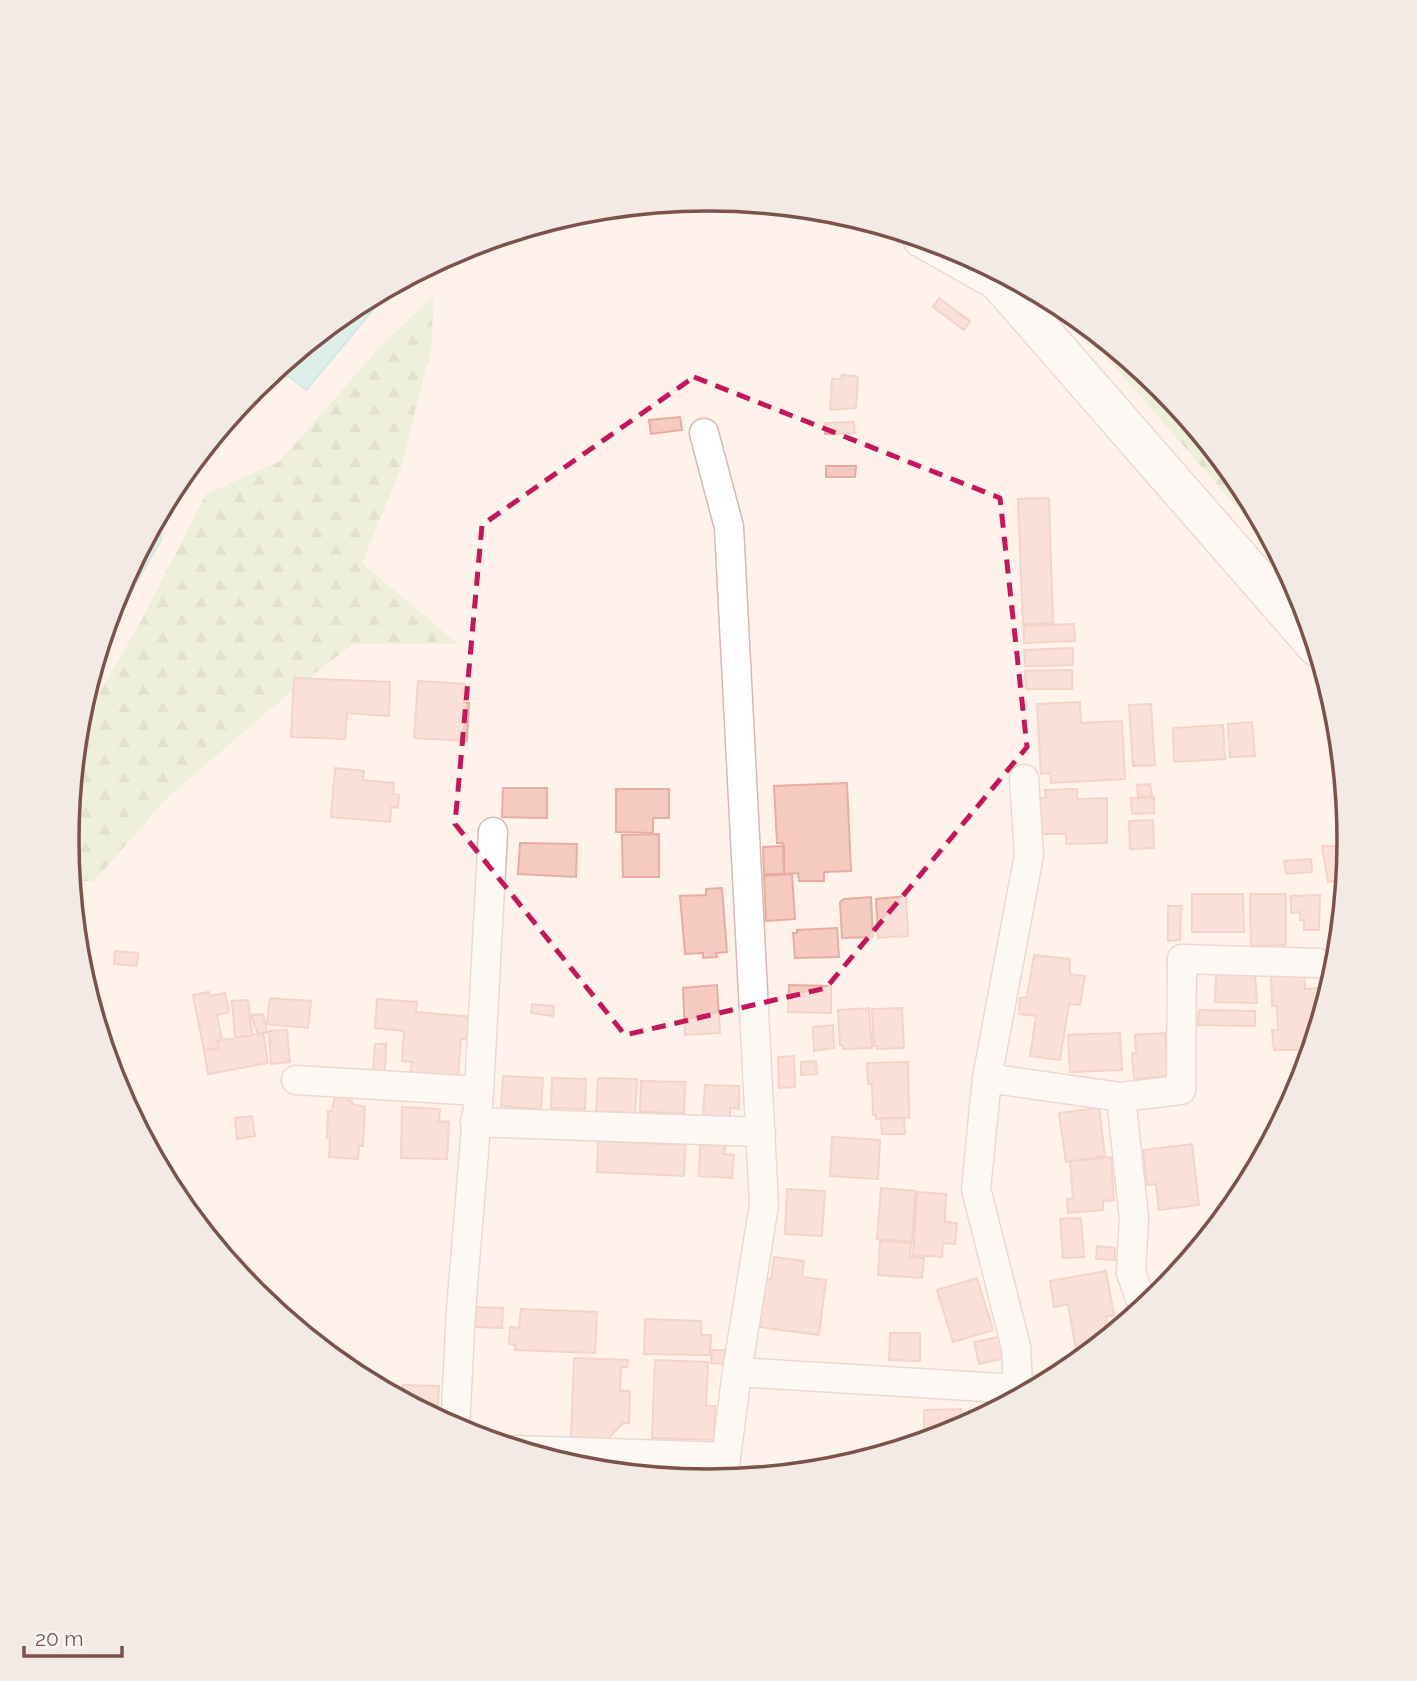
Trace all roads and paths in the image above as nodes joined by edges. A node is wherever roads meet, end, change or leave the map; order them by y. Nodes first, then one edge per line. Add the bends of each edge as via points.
1 (999, 282) edge
2 (704, 433) dead end
3 (1302, 629) edge
4 (1024, 779) dead end
5 (492, 832) dead end
6 (1318, 963) dead end
7 (988, 1078) junction
8 (296, 1080) dead end
9 (479, 1091) junction
10 (1121, 1097) junction
11 (475, 1122) junction
12 (761, 1132) junction
13 (1140, 1299) edge
14 (737, 1372) junction
15 (1026, 1384) edge
16 (1017, 1389) edge
17 (456, 1417) edge
18 (574, 1455) edge
19 (725, 1469) edge

1 - 3 street
2 - 12 street via 729,527
4 - 7 street via 1029,855
5 - 9 street
6 - 10 street via 1182,959 1181,1090
7 - 10 street
7 - 15 street via 976,1189
8 - 9 street
9 - 11 street
10 - 13 street via 1134,1218 1131,1273
11 - 12 street
11 - 17 street
12 - 14 street via 764,1205
14 - 16 street
14 - 19 street
18 - 19 street

